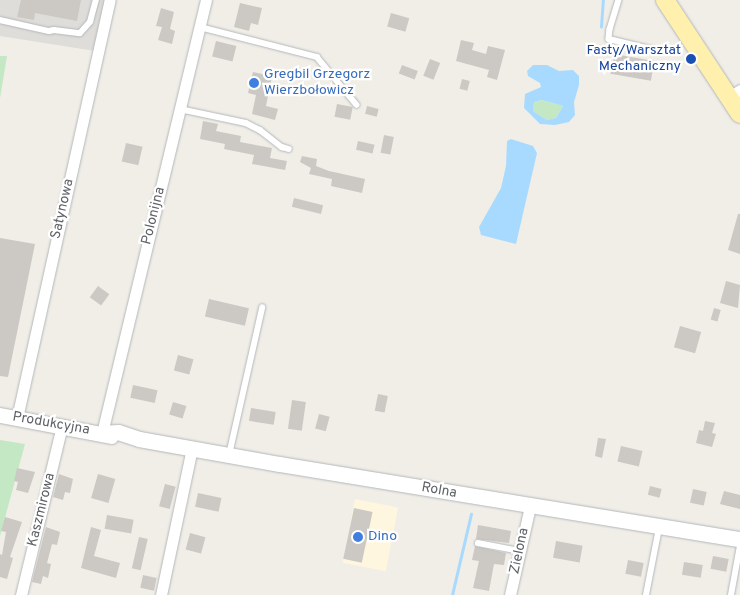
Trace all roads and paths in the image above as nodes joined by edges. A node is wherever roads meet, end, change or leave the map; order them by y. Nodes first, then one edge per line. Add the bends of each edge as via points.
1 (96, 0) edge
2 (110, 0) edge
3 (206, 0) edge
4 (620, 0) edge
5 (665, 0) edge
6 (0, 20) edge
7 (200, 27) junction
8 (654, 50) dead end
9 (734, 93) edge
10 (357, 104) dead end
11 (180, 109) junction
12 (740, 114) edge
13 (289, 149) dead end
14 (262, 308) dead end
15 (0, 415) edge
16 (17, 418) junction
17 (62, 426) junction
18 (102, 433) junction
19 (192, 448) junction
20 (229, 455) junction
21 (530, 506) junction
22 (659, 528) junction
23 (740, 539) edge
24 (478, 544) dead end
25 (740, 546) edge
26 (520, 551) junction
27 (21, 595) edge
28 (161, 595) edge
29 (510, 595) edge
30 (646, 595) edge
31 (731, 595) edge

1 - 6 lane via 90,22 80,33 50,32
2 - 16 street, Satynowa
3 - 7 street, Polonijna
4 - 8 lane via 609,39
5 - 9 main road
7 - 10 lane via 317,57
7 - 11 street, Polonijna
9 - 12 main road
11 - 13 lane via 246,123
11 - 18 street, Polonijna
14 - 20 lane
15 - 16 street, Produkcyjna
16 - 17 street, Produkcyjna
17 - 18 street, Produkcyjna
17 - 27 street, Kaszmirowa
18 - 19 street, Rolna via 118,432
19 - 20 street, Rolna
19 - 28 street
20 - 21 street, Rolna
21 - 22 street, Rolna
21 - 26 street, Zielona
22 - 23 street, Rolna
22 - 30 lane
24 - 26 lane
25 - 31 lane
26 - 29 street, Zielona

